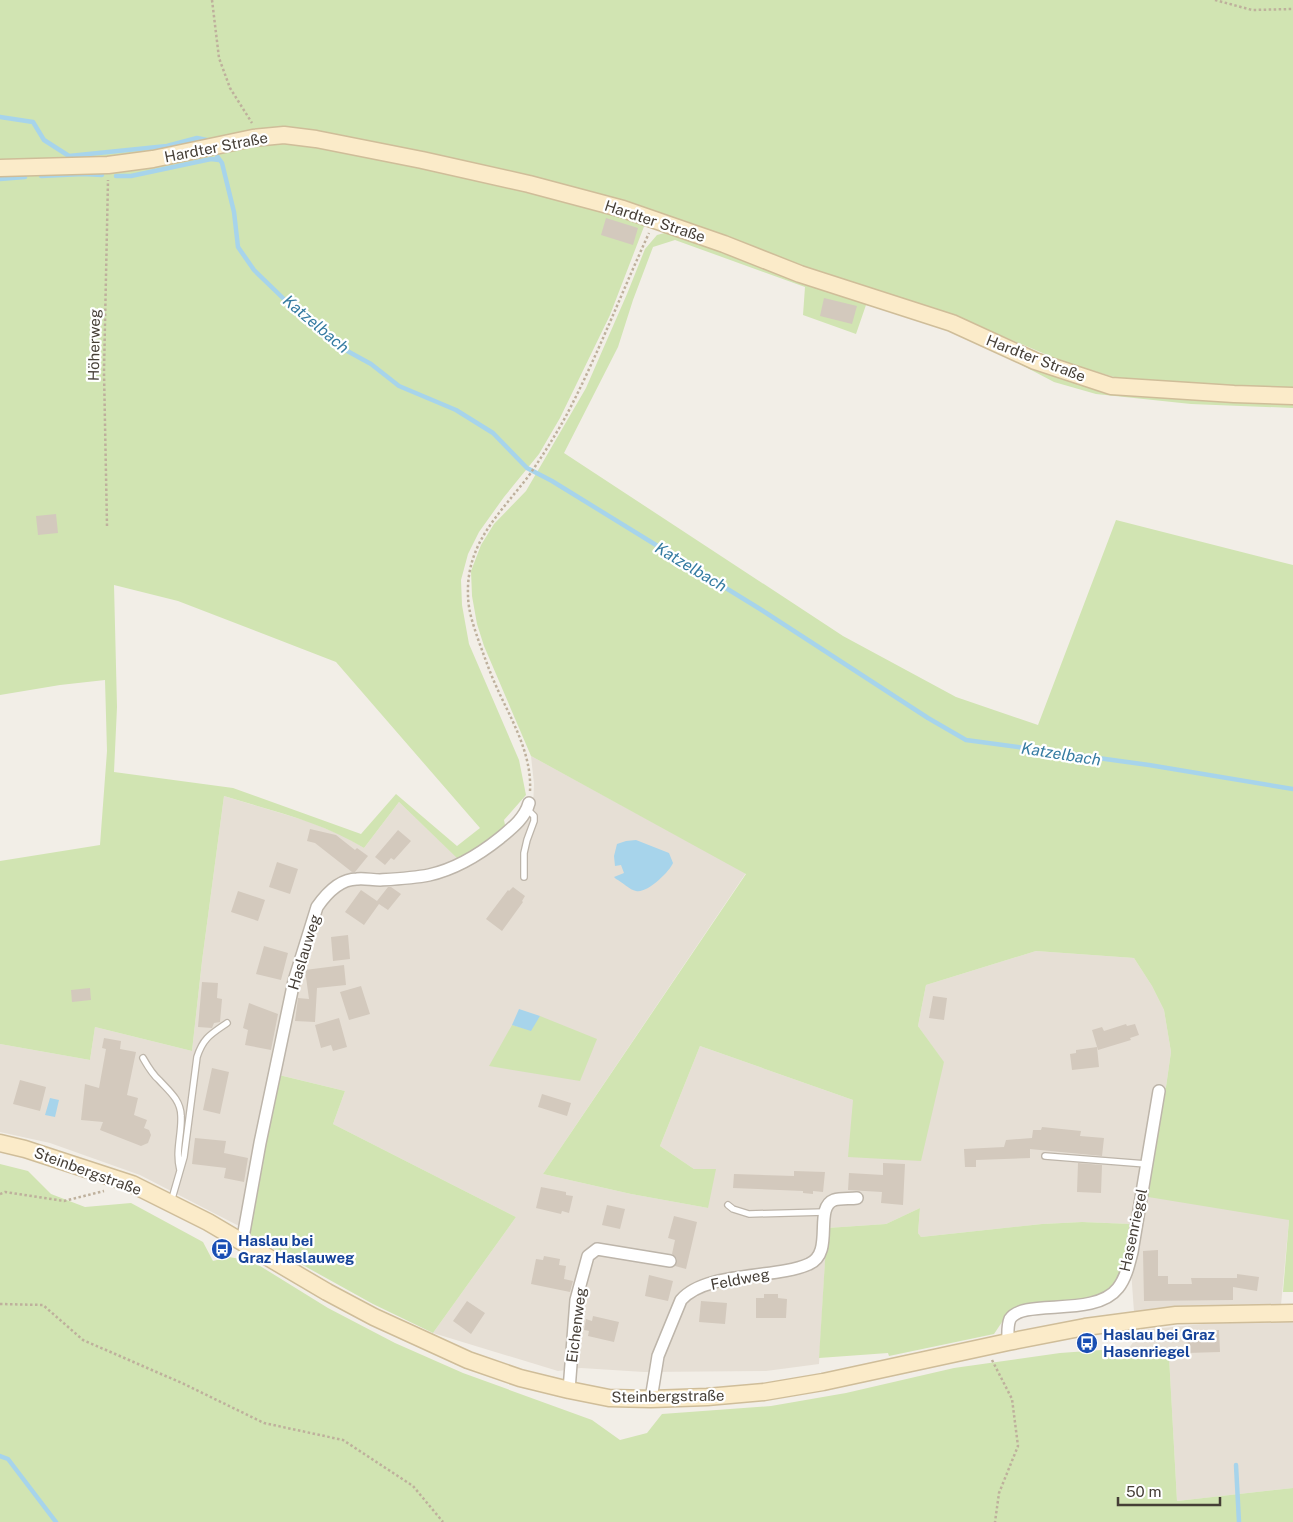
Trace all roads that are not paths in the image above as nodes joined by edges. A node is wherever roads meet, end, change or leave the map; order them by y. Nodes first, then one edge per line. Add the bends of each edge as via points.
1 (0, 168) edge
2 (1293, 396) edge
3 (528, 806) joint
4 (524, 877) dead end
5 (227, 1023) dead end
6 (143, 1058) dead end
7 (1159, 1091) dead end
8 (0, 1143) edge
9 (1045, 1156) dead end
10 (1146, 1164) junction
11 (180, 1172) junction
12 (857, 1198) dead end
13 (170, 1204) junction
14 (728, 1205) dead end
15 (825, 1212) junction
16 (242, 1242) junction
17 (670, 1261) dead end
18 (1293, 1313) edge
19 (1008, 1342) junction
20 (569, 1390) junction
21 (650, 1399) junction

1 - 2 main road, Hardter Straße via 108,165 260,137 284,135 316,140 529,184 654,220 800,274 952,323 1035,361 1111,386
3 - 4 lane via 534,821 524,853
3 - 16 street, Haslauweg via 513,828 455,867 430,875 354,879 322,899 294,982
5 - 11 lane via 201,1045 197,1056
6 - 11 lane via 180,1108 177,1156
7 - 10 street, Hasenriegel
8 - 13 main road, Steinbergstraße via 132,1184
9 - 10 lane
10 - 19 street, Hasenriegel via 1128,1269 1119,1288 1110,1297 1097,1302 1020,1311 1010,1320
11 - 13 lane
12 - 15 street via 830,1202
13 - 16 main road, Steinbergstraße
14 - 15 lane via 749,1214
15 - 21 street, Feldweg via 820,1254 810,1264 703,1286 686,1294 658,1356
16 - 20 main road, Steinbergstraße via 374,1317 468,1360
17 - 20 street, Eichenweg via 597,1249 588,1256 574,1313
18 - 19 main road, Steinbergstraße via 1176,1315
19 - 21 main road, Steinbergstraße via 764,1392
20 - 21 main road, Steinbergstraße via 608,1398

